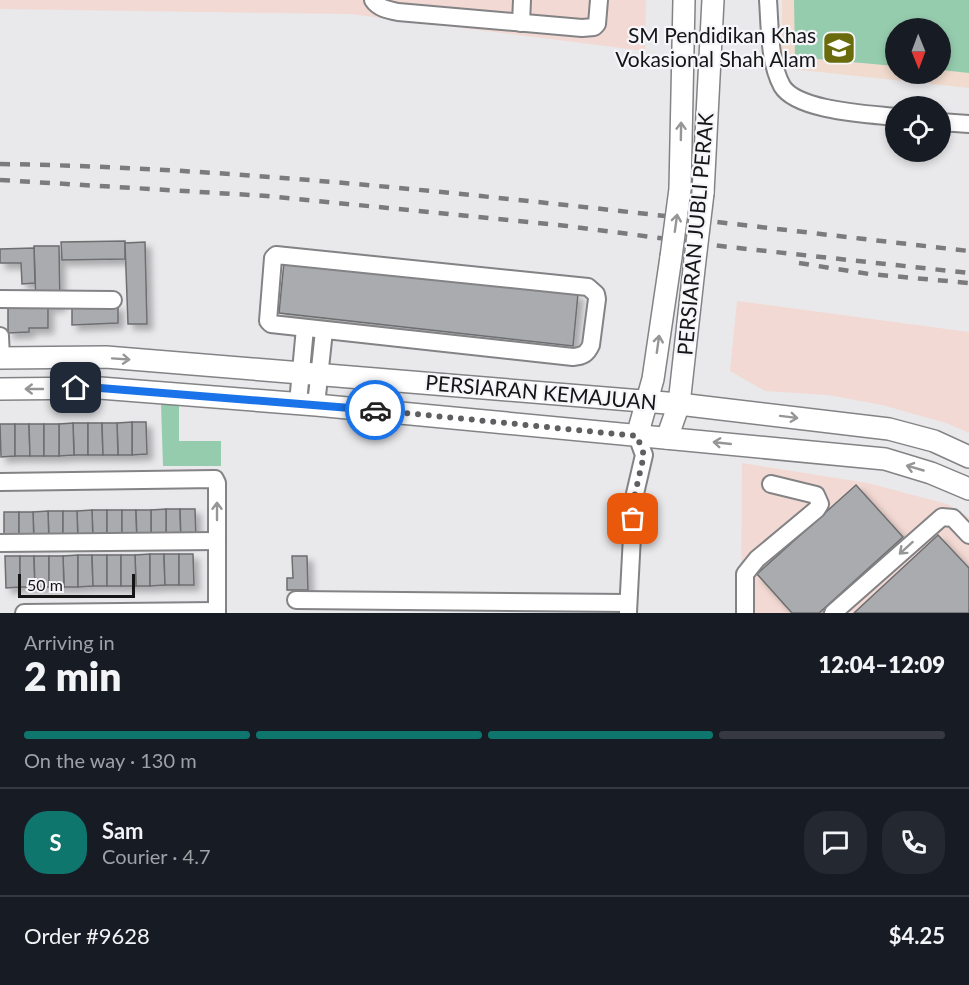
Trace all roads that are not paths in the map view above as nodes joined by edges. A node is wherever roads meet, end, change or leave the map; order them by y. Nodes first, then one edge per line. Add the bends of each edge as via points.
1 (373, 0) edge
2 (522, 0) edge
3 (599, 0) edge
4 (684, 0) edge
5 (713, 0) edge
6 (768, 0) edge
7 (521, 23) junction
8 (885, 116) edge
9 (951, 123) edge
10 (969, 124) edge
11 (0, 299) edge
12 (113, 300) dead end
13 (305, 328) junction
14 (324, 331) junction
15 (0, 336) edge
16 (1, 358) edge
17 (310, 373) junction
18 (0, 389) edge
19 (647, 402) junction
20 (307, 404) junction
21 (680, 404) junction
22 (667, 438) junction
23 (640, 445) junction
24 (969, 457) edge
25 (0, 482) edge
26 (771, 484) dead end
27 (969, 489) edge
28 (969, 535) edge
29 (218, 541) junction
30 (0, 543) edge
31 (296, 600) dead end
32 (415, 607) edge
33 (628, 608) edge
34 (217, 612) edge
35 (24, 613) edge
36 (745, 613) edge
37 (834, 613) edge

1 - 7 street via 398,12
2 - 7 street
3 - 7 street via 594,27
19 -> 4 main road, PERSIARAN JUBLI PERAK, bridge via 680,189
5 - 21 main road, PERSIARAN JUBLI PERAK, bridge via 703,193
6 - 8 street via 776,68 783,88 801,100 827,109
9 - 10 street
11 - 12 street
13 - 14 street
13 - 14 street via 268,321 274,255 588,286 597,299 591,345 581,357
13 - 17 street
14 - 17 street
15 - 16 street
16 -> 17 main road, PERSIARAN KEMAJUAN via 106,357
17 - 19 main road, PERSIARAN KEMAJUAN
17 - 20 street
20 -> 18 main road, PERSIARAN KEMAJUAN via 100,388
19 - 21 main road, PERSIARAN KEMAJUAN
19 - 23 main road, PERSIARAN JUBLI PERAK
20 - 23 main road, PERSIARAN KEMAJUAN
21 - 22 main road, PERSIARAN JUBLI PERAK
21 -> 24 main road, PERSIARAN KEMAJUAN via 889,429 934,441
22 - 23 main road, PERSIARAN KEMAJUAN
27 -> 22 main road, PERSIARAN KEMAJUAN via 931,472 885,459
23 - 33 street
29 -> 25 street via 215,479
26 - 36 street via 816,495 820,504 745,574
28 -> 37 street via 953,518 942,517
29 - 30 street
29 - 34 street
31 - 32 street
32 - 33 street
34 - 35 street

